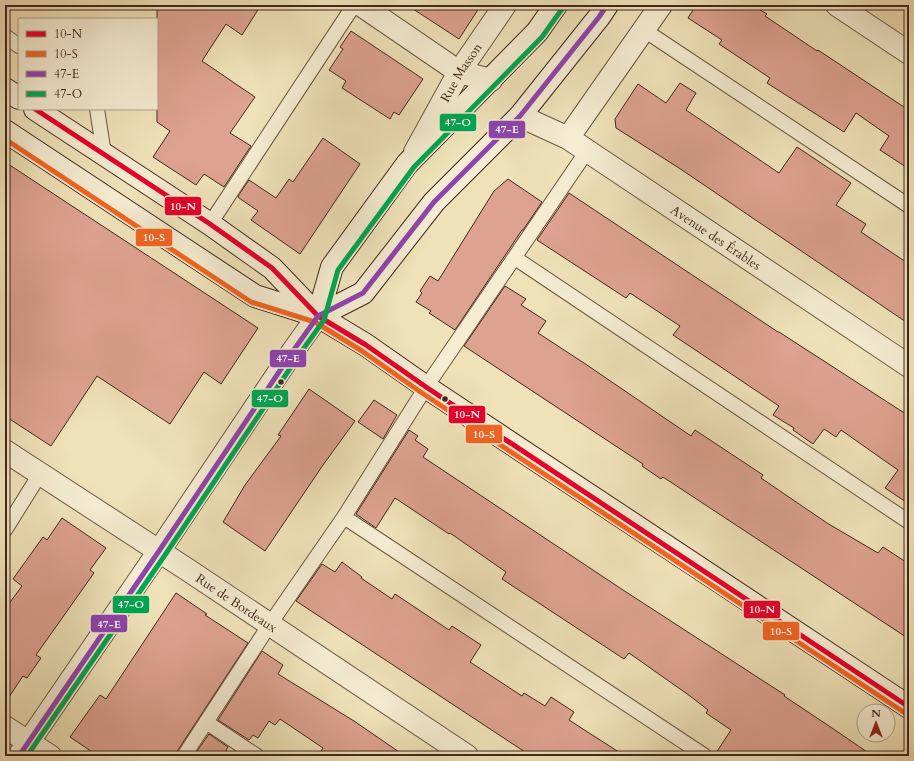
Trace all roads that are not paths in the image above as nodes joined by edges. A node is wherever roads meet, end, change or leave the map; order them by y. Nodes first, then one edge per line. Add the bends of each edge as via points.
1 (354, 5) edge
2 (361, 5) edge
3 (505, 5) edge
4 (556, 5) edge
5 (607, 5) edge
6 (661, 5) edge
7 (838, 5) edge
8 (644, 30) junction
9 (5, 36) edge
10 (18, 45) edge
11 (909, 53) edge
12 (460, 72) junction
13 (491, 80) junction
14 (5, 89) edge
15 (18, 97) edge
16 (37, 110) edge
17 (96, 110) edge
18 (520, 116) junction
19 (5, 131) edge
20 (568, 138) junction
21 (588, 151) junction
22 (104, 154) junction
23 (409, 162) junction
24 (909, 206) edge
25 (210, 224) junction
26 (515, 258) junction
27 (318, 316) junction
28 (909, 366) edge
29 (426, 387) junction
30 (5, 451) edge
31 (40, 474) junction
32 (344, 517) junction
33 (909, 522) edge
34 (5, 530) edge
35 (160, 551) junction
36 (270, 624) junction
37 (909, 707) edge
38 (206, 722) junction
39 (5, 727) edge
40 (24, 749) edge
41 (50, 756) edge
42 (184, 756) edge
43 (257, 756) edge
44 (467, 756) edge
45 (704, 756) edge

1 - 25 lane
2 - 12 street
3 - 12 street, Rue Masson
4 - 13 street, Rue Masson via 537,32
5 - 18 street, Rue Masson
6 - 8 street
7 - 11 street
8 - 20 street
8 - 24 lane
9 - 10 lane
12 - 13 street
12 - 23 street, Rue Masson
13 - 23 street, Rue Masson
14 - 15 street
16 - 22 street
17 - 22 lane
18 - 20 street, Avenue des Érables
18 - 27 street, Rue Masson via 434,202 363,293
19 - 27 street via 255,296
20 - 21 street, Avenue des Érables
21 - 26 lane
21 - 28 street, Avenue des Érables
22 - 25 street
23 - 27 street, Rue Masson via 332,267
25 - 27 street via 272,268
26 - 29 lane
26 - 33 lane
27 - 29 street via 366,345
27 - 35 street, Rue Masson
29 - 32 lane
29 - 37 street
30 - 31 street, Rue de Bordeaux
31 - 34 lane
31 - 35 street, Rue de Bordeaux
32 - 36 lane
32 - 45 lane
35 - 36 street, Rue de Bordeaux
35 - 40 street, Rue Masson
36 - 38 lane
36 - 44 street, Rue de Bordeaux
38 - 42 lane
38 - 43 lane
39 - 40 street
40 - 41 street

